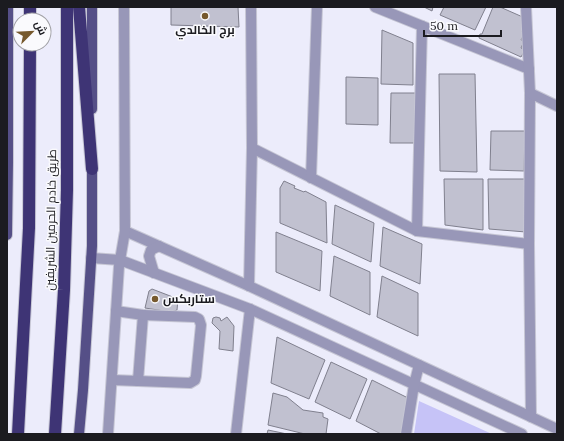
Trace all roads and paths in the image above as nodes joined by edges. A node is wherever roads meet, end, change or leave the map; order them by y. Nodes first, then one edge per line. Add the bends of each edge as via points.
1 (8, 7) edge
2 (67, 7) edge
3 (79, 7) edge
4 (92, 7) edge
5 (124, 7) edge
6 (251, 7) edge
7 (317, 7) edge
8 (375, 7) edge
9 (526, 7) edge
10 (422, 26) junction
11 (30, 52) edge
12 (529, 69) junction
13 (530, 94) junction
14 (557, 106) edge
15 (252, 148) junction
16 (92, 169) junction
17 (311, 178) junction
18 (125, 231) junction
19 (417, 231) junction
20 (7, 235) edge
21 (529, 244) junction
22 (159, 246) junction
23 (91, 258) junction
24 (120, 260) junction
25 (154, 273) junction
26 (249, 286) junction
27 (250, 309) junction
28 (116, 311) junction
29 (143, 315) junction
30 (419, 365) junction
31 (112, 380) junction
32 (138, 381) junction
33 (414, 385) junction
34 (531, 417) junction
35 (557, 429) edge
36 (18, 434) edge
37 (56, 434) edge
38 (79, 434) edge
39 (108, 434) edge
40 (236, 434) edge
41 (406, 434) edge
42 (522, 434) edge

1 - 20 main road
2 - 37 highway, طريق خادم الحرمين الشريفين via 67,190
3 - 16 highway
4 - 16 main road
5 - 18 street
6 - 15 street
7 - 17 street
8 - 10 street
9 - 12 street
10 - 12 street
10 - 19 street
11 - 36 highway, طريق خادم الحرمين الشريفين via 29,228
12 - 13 street
13 - 14 street
13 - 21 street
15 - 17 street
15 - 26 street
16 - 23 main road
17 - 19 street
18 - 22 street
18 - 24 street
19 - 21 street
21 - 34 street
22 - 25 street via 151,250 149,256
22 - 26 street
23 - 24 street
23 - 38 main road
24 - 25 street
24 - 28 street
25 - 27 street
26 - 30 street
27 - 33 street
27 - 40 street
28 - 29 street
28 - 31 street
29 - 32 street
29 - 32 street via 195,317 201,325 194,380 190,383
30 - 33 street
30 - 34 street
31 - 32 street
31 - 39 street
33 - 41 street
33 - 42 street
34 - 35 street

